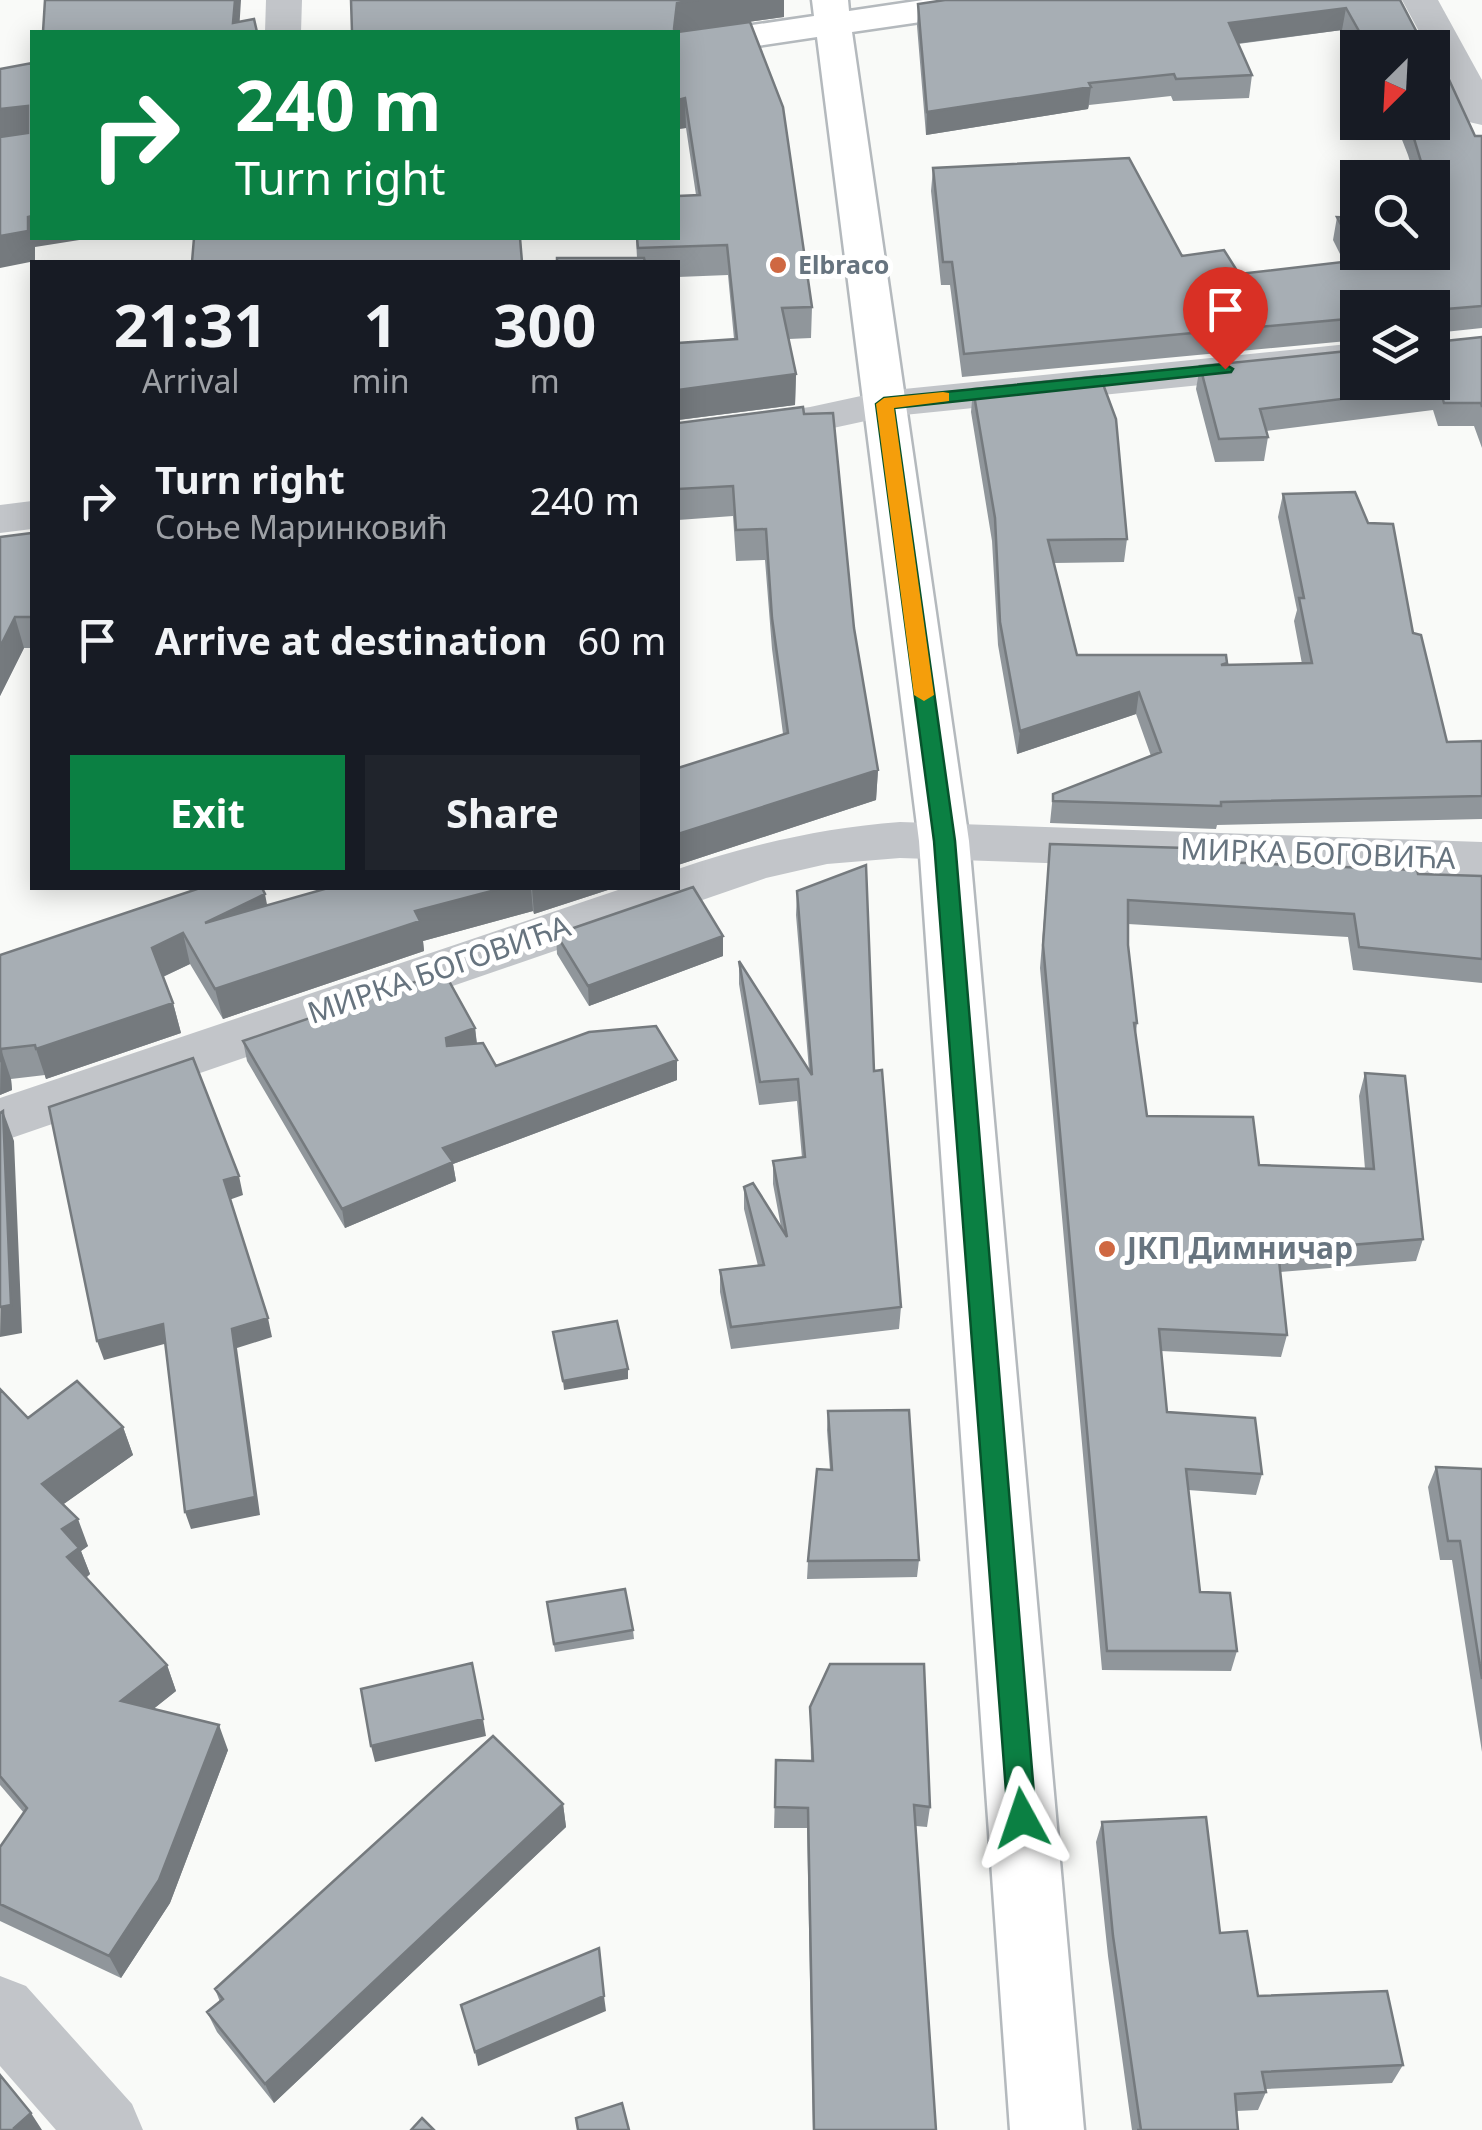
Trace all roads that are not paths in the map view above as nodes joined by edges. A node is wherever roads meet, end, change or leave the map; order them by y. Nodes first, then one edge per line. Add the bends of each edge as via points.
1 (284, 0) edge
2 (996, 0) edge
3 (1420, 0) edge
4 (831, 12) edge
5 (283, 30) edge
6 (680, 47) edge
7 (1482, 114) edge
8 (1340, 358) edge
9 (884, 404) junction
10 (680, 437) edge
11 (30, 515) edge
12 (0, 519) edge
13 (944, 841) junction
14 (1482, 860) edge
15 (680, 888) edge
16 (674, 890) edge
17 (0, 1120) edge
18 (0, 2012) edge
19 (106, 2130) edge
20 (1047, 2130) edge

1 - 5 street
2 - 4 street
3 - 7 street
4 - 6 street
4 - 9 street
8 - 9 street
9 - 10 street
9 - 13 street
11 - 12 street
13 - 14 street, МИРКА БОГОВИЋА
13 - 15 street, МИРКА БОГОВИЋА via 826,846
13 - 20 street
16 - 17 street, МИРКА БОГОВИЋА
18 - 19 street

